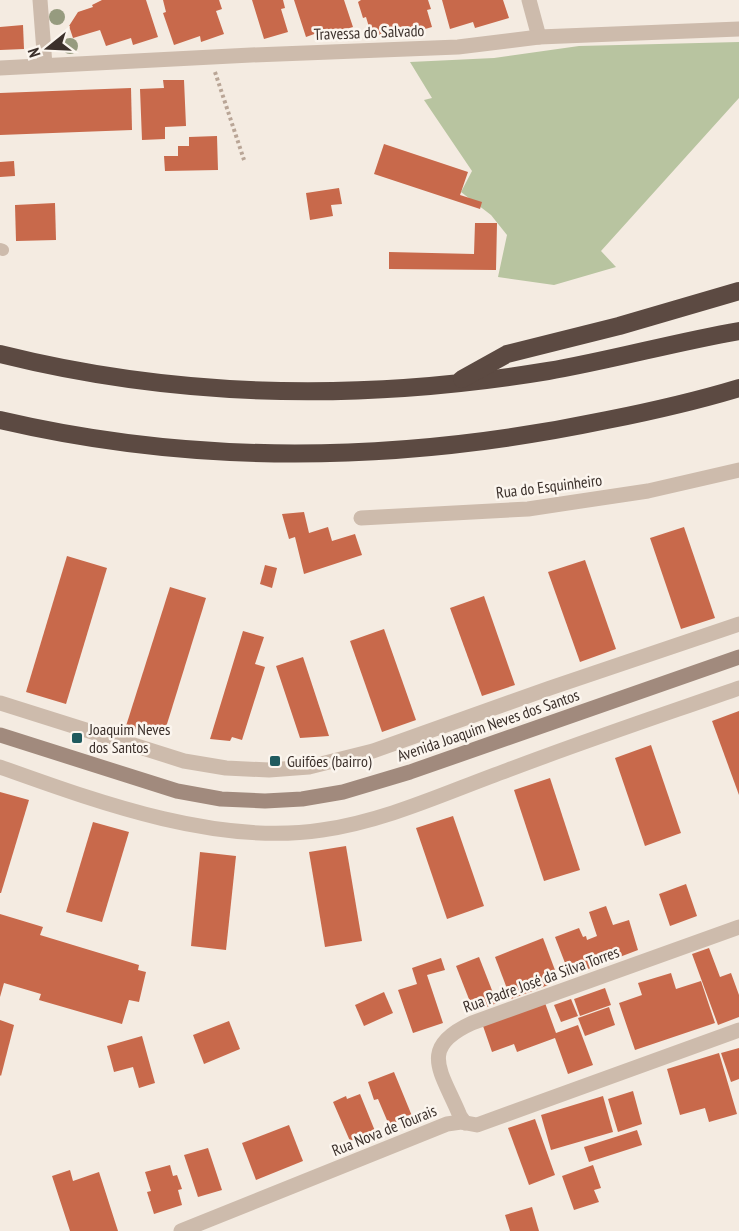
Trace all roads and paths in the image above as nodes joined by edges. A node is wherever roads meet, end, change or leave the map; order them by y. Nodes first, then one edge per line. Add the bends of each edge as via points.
1 (40, 0) edge
2 (529, 0) edge
3 (739, 29) edge
4 (539, 38) junction
5 (210, 57) junction
6 (45, 65) junction
7 (0, 68) edge
8 (244, 160) dead end
9 (739, 291) edge
10 (739, 331) edge
11 (0, 354) edge
12 (453, 384) junction
13 (739, 388) edge
14 (739, 398) edge
15 (701, 400) junction
16 (0, 420) edge
17 (739, 470) edge
18 (361, 518) dead end
19 (739, 624) edge
20 (739, 657) edge
21 (739, 688) edge
22 (0, 704) edge
23 (0, 735) edge
24 (0, 767) edge
25 (739, 927) edge
26 (739, 1030) edge
27 (465, 1123) junction
28 (181, 1231) edge

1 - 6 street
2 - 4 street
3 - 4 street, Travessa do Salvado
4 - 5 street, Travessa do Salvado via 458,47
5 - 6 street, Travessa do Salvado
5 - 8 path
6 - 7 street, Travessa do Salvado
9 - 12 highway via 507,354
10 - 12 highway via 551,370
11 - 12 highway via 109,377 218,389 320,392
13 - 15 highway
14 - 15 highway
15 - 16 highway via 502,440 315,455 167,447
17 - 18 street, Rua do Esquinheiro via 648,491 528,509
19 - 22 street via 373,751 309,767 226,768 184,761
20 - 23 street, Avenida Joaquim Neves dos Santos via 410,772 344,792 302,799 221,799 177,790
21 - 24 street via 376,819 321,830 217,829 166,820
25 - 27 street, Rua Padre José da Silva Torres via 472,1023 447,1037 437,1055 439,1066
26 - 27 street, Rua Nova de Tourais via 477,1125
27 - 28 street, Rua Nova de Tourais via 447,1124

